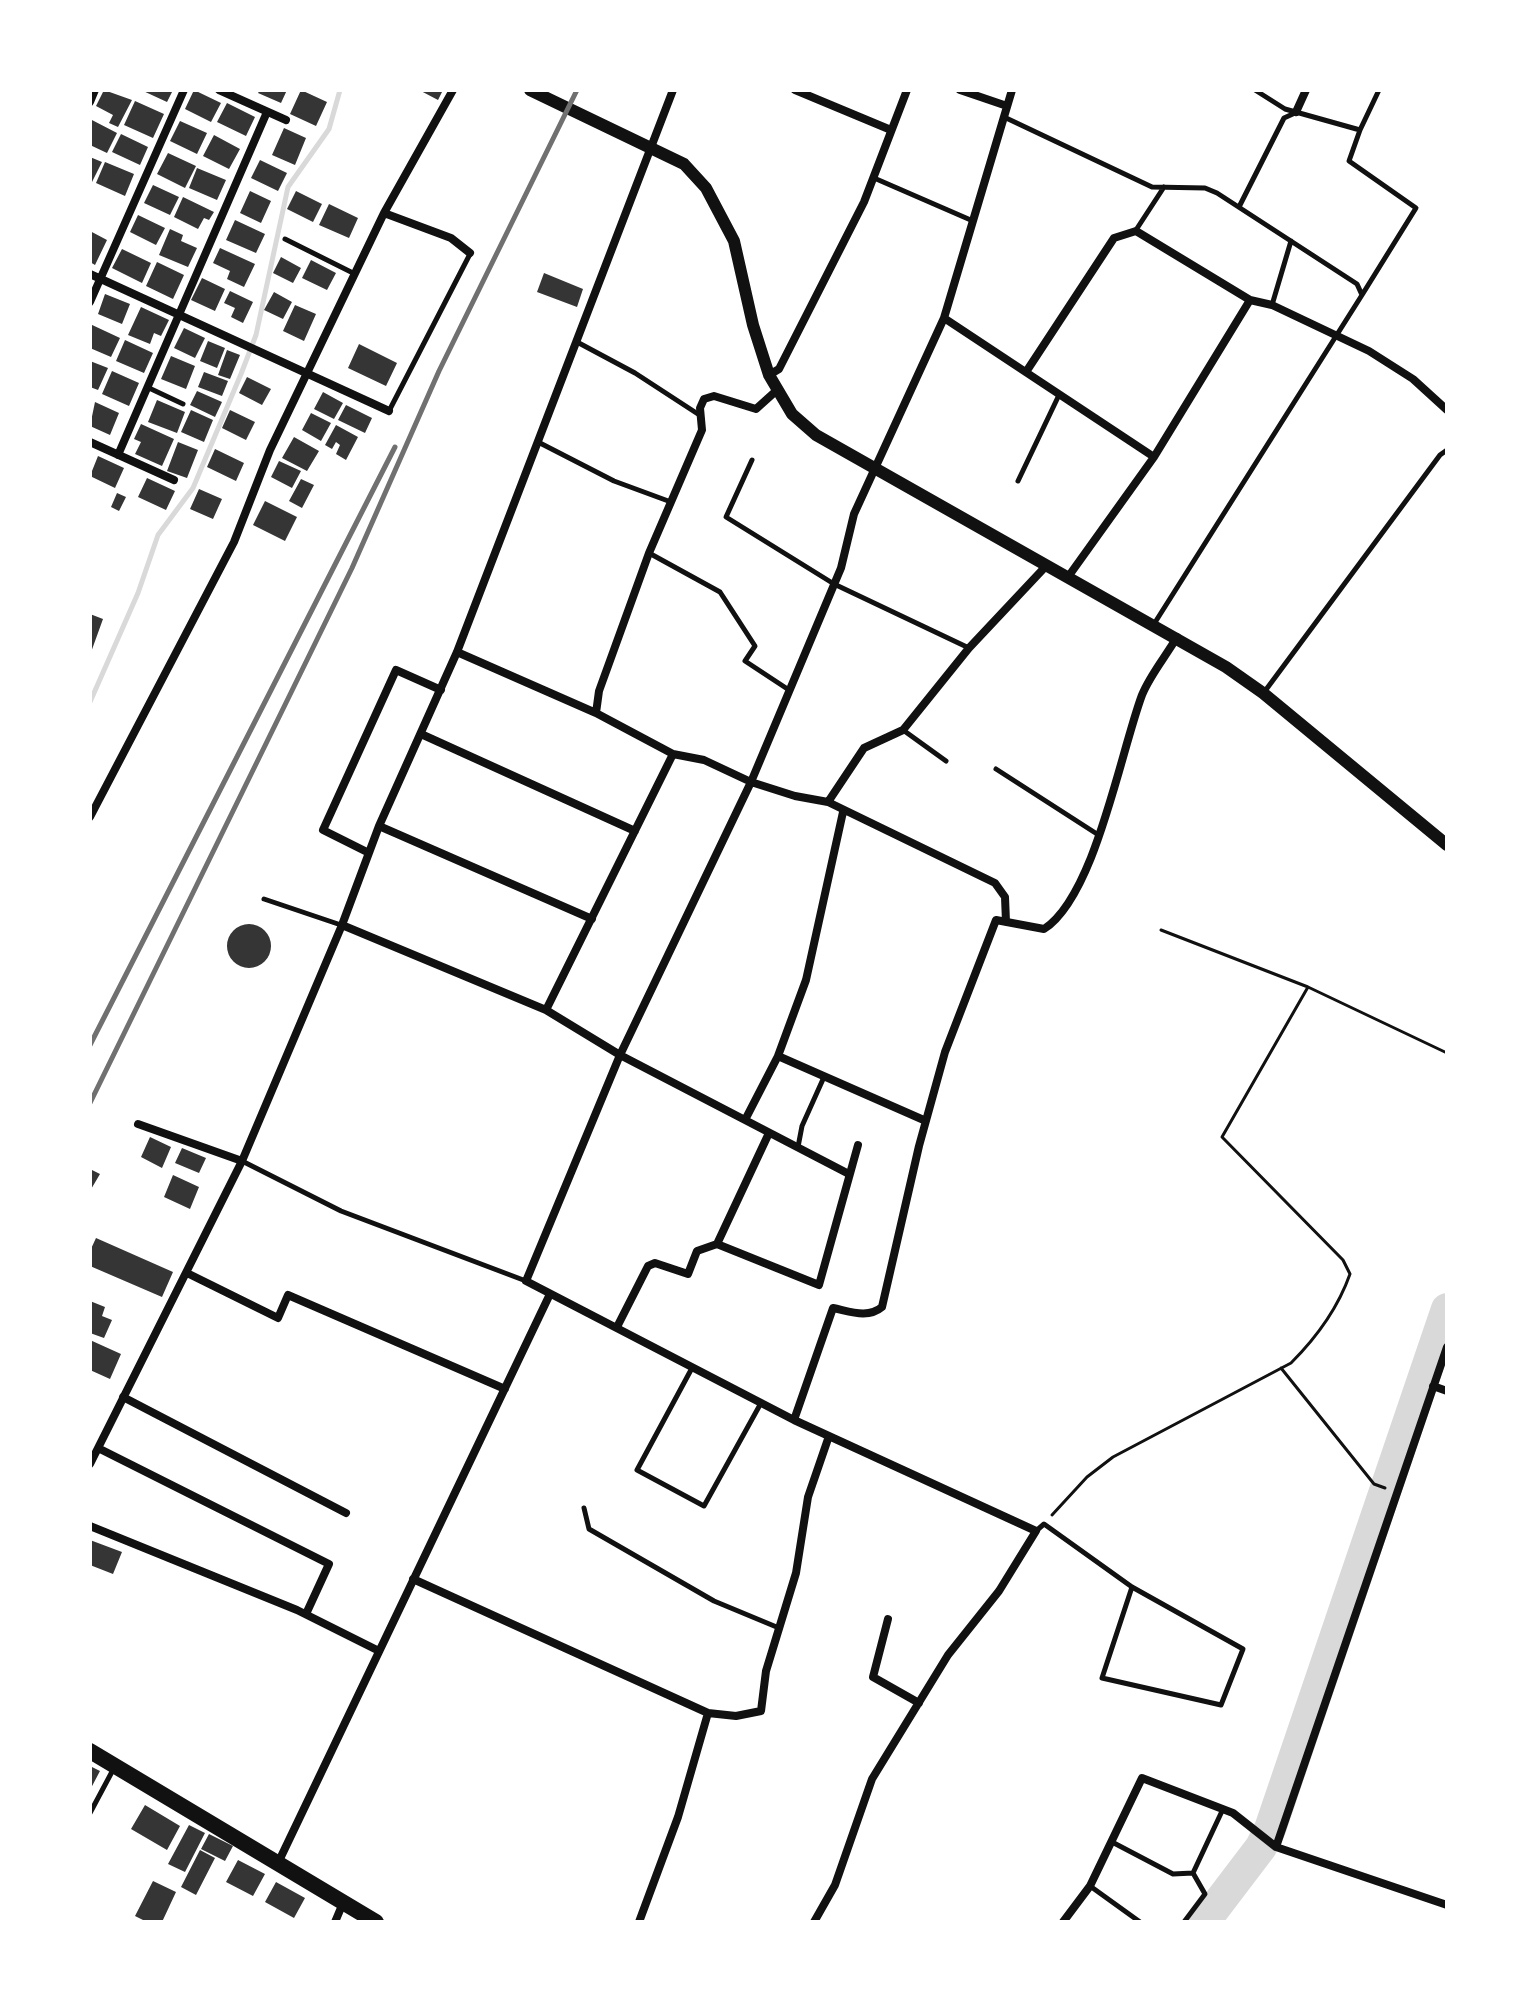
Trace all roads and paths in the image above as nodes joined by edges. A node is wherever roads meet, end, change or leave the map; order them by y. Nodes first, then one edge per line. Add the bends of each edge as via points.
1 (95, 90) edge
2 (184, 90) edge
3 (219, 90) edge
4 (453, 90) edge
5 (530, 90) edge
6 (673, 90) edge
7 (795, 90) edge
8 (907, 90) edge
9 (960, 90) edge
10 (1012, 90) edge
11 (1255, 90) edge
12 (1306, 90) edge
13 (1379, 90) edge
14 (90, 102) edge
15 (1007, 106) junction
16 (267, 112) junction
17 (1296, 112) junction
18 (1004, 117) junction
19 (286, 120) dead end
20 (891, 130) junction
21 (1360, 130) junction
22 (650, 147) junction
23 (873, 178) junction
24 (1164, 187) junction
25 (1239, 207) junction
26 (384, 213) junction
27 (973, 221) junction
28 (1136, 231) junction
29 (285, 239) dead end
30 (1291, 241) junction
31 (470, 253) joint
32 (90, 274) edge
33 (355, 274) junction
34 (100, 279) junction
35 (1362, 295) junction
36 (1250, 300) junction
37 (90, 302) edge
38 (1272, 305) junction
39 (181, 315) junction
40 (944, 318) junction
41 (1339, 338) junction
42 (576, 342) junction
43 (1026, 372) junction
44 (307, 373) junction
45 (769, 375) junction
46 (149, 388) junction
47 (776, 391) junction
48 (1060, 394) junction
49 (183, 404) dead end
50 (1447, 410) edge
51 (389, 411) joint
52 (701, 416) junction
53 (90, 442) edge
54 (538, 442) junction
55 (1447, 450) edge
56 (118, 455) junction
57 (1154, 457) junction
58 (752, 460) dead end
59 (873, 470) junction
60 (174, 480) dead end
61 (1018, 481) dead end
62 (671, 502) junction
63 (649, 553) junction
64 (1047, 565) junction
65 (1068, 577) junction
66 (834, 584) junction
67 (1154, 624) junction
68 (1178, 637) junction
69 (969, 648) junction
70 (457, 652) junction
71 (441, 690) junction
72 (790, 691) junction
73 (1263, 693) junction
74 (596, 713) junction
75 (903, 730) junction
76 (421, 734) junction
77 (673, 754) junction
78 (946, 761) dead end
79 (996, 769) dead end
80 (751, 782) junction
81 (828, 802) junction
82 (843, 812) junction
83 (90, 817) edge
84 (379, 826) junction
85 (635, 831) junction
86 (1097, 834) junction
87 (1447, 845) edge
88 (369, 853) junction
89 (264, 899) dead end
90 (592, 919) junction
91 (1006, 922) junction
92 (342, 925) junction
93 (1161, 930) dead end
94 (1308, 987) junction
95 (546, 1010) junction
96 (1447, 1053) edge
97 (620, 1055) junction
98 (778, 1056) junction
99 (824, 1077) junction
100 (745, 1120) junction
101 (926, 1121) junction
102 (138, 1124) dead end
103 (769, 1133) junction
104 (858, 1145) dead end
105 (797, 1147) junction
106 (242, 1161) junction
107 (847, 1173) junction
108 (717, 1244) junction
109 (187, 1273) junction
110 (526, 1281) junction
111 (550, 1294) junction
112 (617, 1327) junction
113 (1447, 1347) edge
114 (692, 1367) junction
115 (1281, 1368) junction
116 (1433, 1386) junction
117 (505, 1389) junction
118 (1447, 1391) edge
119 (123, 1397) junction
120 (761, 1403) junction
121 (794, 1420) junction
122 (829, 1436) junction
123 (98, 1448) junction
124 (90, 1464) edge
125 (1378, 1485) dead end
126 (584, 1508) dead end
127 (346, 1513) dead end
128 (1044, 1524) junction
129 (90, 1526) edge
130 (1036, 1531) junction
131 (413, 1579) junction
132 (1132, 1587) junction
133 (306, 1614) junction
134 (888, 1619) dead end
135 (779, 1628) junction
136 (379, 1651) junction
137 (919, 1703) junction
138 (708, 1713) junction
139 (90, 1751) edge
140 (114, 1767) junction
141 (1223, 1809) junction
142 (90, 1813) edge
143 (1112, 1842) junction
144 (1273, 1844) junction
145 (278, 1863) junction
146 (1193, 1873) junction
147 (1090, 1886) junction
148 (344, 1903) junction
149 (1447, 1905) edge
150 (335, 1922) edge
151 (376, 1922) edge
152 (639, 1922) edge
153 (814, 1922) edge
154 (1063, 1922) edge
155 (1140, 1922) edge
156 (1184, 1922) edge

1 - 14 street
2 - 34 street
3 - 16 street
4 - 26 street
5 - 22 street
6 - 22 street
7 - 20 street
8 - 20 street
9 - 15 street
10 - 15 street
11 - 17 lane
12 - 17 street
13 - 21 lane
15 - 18 street
16 - 19 street
16 - 39 street
17 - 21 lane
17 - 25 lane via 1284,118
18 - 24 lane via 1152,187
18 - 27 street
20 - 23 street
21 - 35 lane via 1349,161 1416,208
22 - 42 street
22 - 45 street via 684,164 722,214
23 - 27 lane
23 - 45 street via 779,369
24 - 25 lane via 1205,188
24 - 28 lane
25 - 30 lane
26 - 31 street via 451,238
26 - 33 street
27 - 40 street
28 - 36 street
28 - 43 street via 1114,238
29 - 33 lane
30 - 35 lane via 1357,284
30 - 38 lane
31 - 51 lane
32 - 34 street
33 - 44 street
34 - 37 street
34 - 39 street
35 - 41 lane
36 - 38 street
36 - 57 street
38 - 41 street
39 - 44 street
39 - 46 street
40 - 43 street
40 - 59 street
41 - 50 street via 1413,379
41 - 67 lane
42 - 52 lane
42 - 54 street
43 - 48 street
44 - 51 street
44 - 83 street via 234,542
45 - 47 street
46 - 49 lane
46 - 56 street
47 - 52 street via 756,409 714,396 704,399
47 - 59 street via 816,435
48 - 57 street
48 - 61 lane
52 - 62 street via 702,430
53 - 56 street
54 - 62 lane via 614,481
54 - 70 street
55 - 73 lane
56 - 60 street
57 - 65 street
58 - 66 lane via 726,517
59 - 64 street
59 - 66 street
62 - 63 street
63 - 72 lane via 720,592 755,646 745,661
63 - 74 street via 599,691
64 - 65 street
64 - 69 street
65 - 67 street
66 - 69 lane
66 - 72 street
67 - 68 street
68 - 73 street
68 - 86 street via 1143,692
69 - 75 street
70 - 71 street
70 - 74 street
71 - 76 street
71 - 88 street via 396,670 323,830
72 - 80 street
73 - 87 street
74 - 77 street
75 - 78 lane
75 - 81 street via 864,748
76 - 84 street
76 - 85 street
77 - 80 street via 704,760
77 - 85 street
79 - 86 lane
80 - 81 street
80 - 97 street
81 - 82 street
82 - 91 street via 995,883 1005,897
82 - 98 street via 806,980
84 - 88 street
84 - 90 street
85 - 90 street
86 - 91 street via 1059,920 1044,929
88 - 92 street
89 - 92 lane
90 - 95 street
91 - 101 street via 996,920 945,1052
92 - 95 street
92 - 106 street
93 - 94 path
94 - 96 path
94 - 115 path via 1222,1137 1343,1260 1350,1274 1313,1341
95 - 97 street
97 - 100 street
97 - 110 street
98 - 99 street
98 - 100 street
99 - 101 street
99 - 105 lane
100 - 103 street
101 - 121 street via 882,1307 863,1314 833,1308
102 - 106 street
103 - 105 street
103 - 108 street
104 - 107 street
105 - 107 street
106 - 109 street
106 - 110 lane via 341,1211
107 - 108 street via 819,1285
108 - 112 street via 697,1251 688,1274 655,1263 648,1266
109 - 117 street via 278,1318 288,1295
109 - 119 street
110 - 111 street
111 - 112 street
111 - 117 street
112 - 114 street
113 - 116 street
114 - 120 street
114 - 120 lane via 637,1470 704,1506
115 - 125 path
115 - 128 path via 1113,1457
116 - 118 street
116 - 144 street
117 - 131 street
119 - 123 street
119 - 127 street
120 - 121 street
121 - 122 street
122 - 130 street
122 - 135 street via 808,1497 796,1573
123 - 124 street
123 - 133 street via 329,1564
126 - 135 lane via 589,1529 714,1601
128 - 130 lane
128 - 132 lane
129 - 133 street
130 - 137 street
131 - 136 street
131 - 138 street
132 - 132 lane via 1102,1678 1221,1705 1243,1649
133 - 136 street
134 - 137 street via 873,1677
135 - 138 street via 761,1711 736,1716
136 - 145 street
137 - 153 street via 872,1779 835,1885
138 - 152 street via 678,1817
139 - 140 main road
140 - 142 lane
140 - 145 main road
141 - 143 street via 1142,1778
141 - 144 street
141 - 146 lane
143 - 146 lane via 1173,1874
143 - 147 street
144 - 149 street
145 - 148 main road
146 - 156 lane via 1205,1894
147 - 154 street
147 - 155 lane
148 - 150 street
148 - 151 main road

